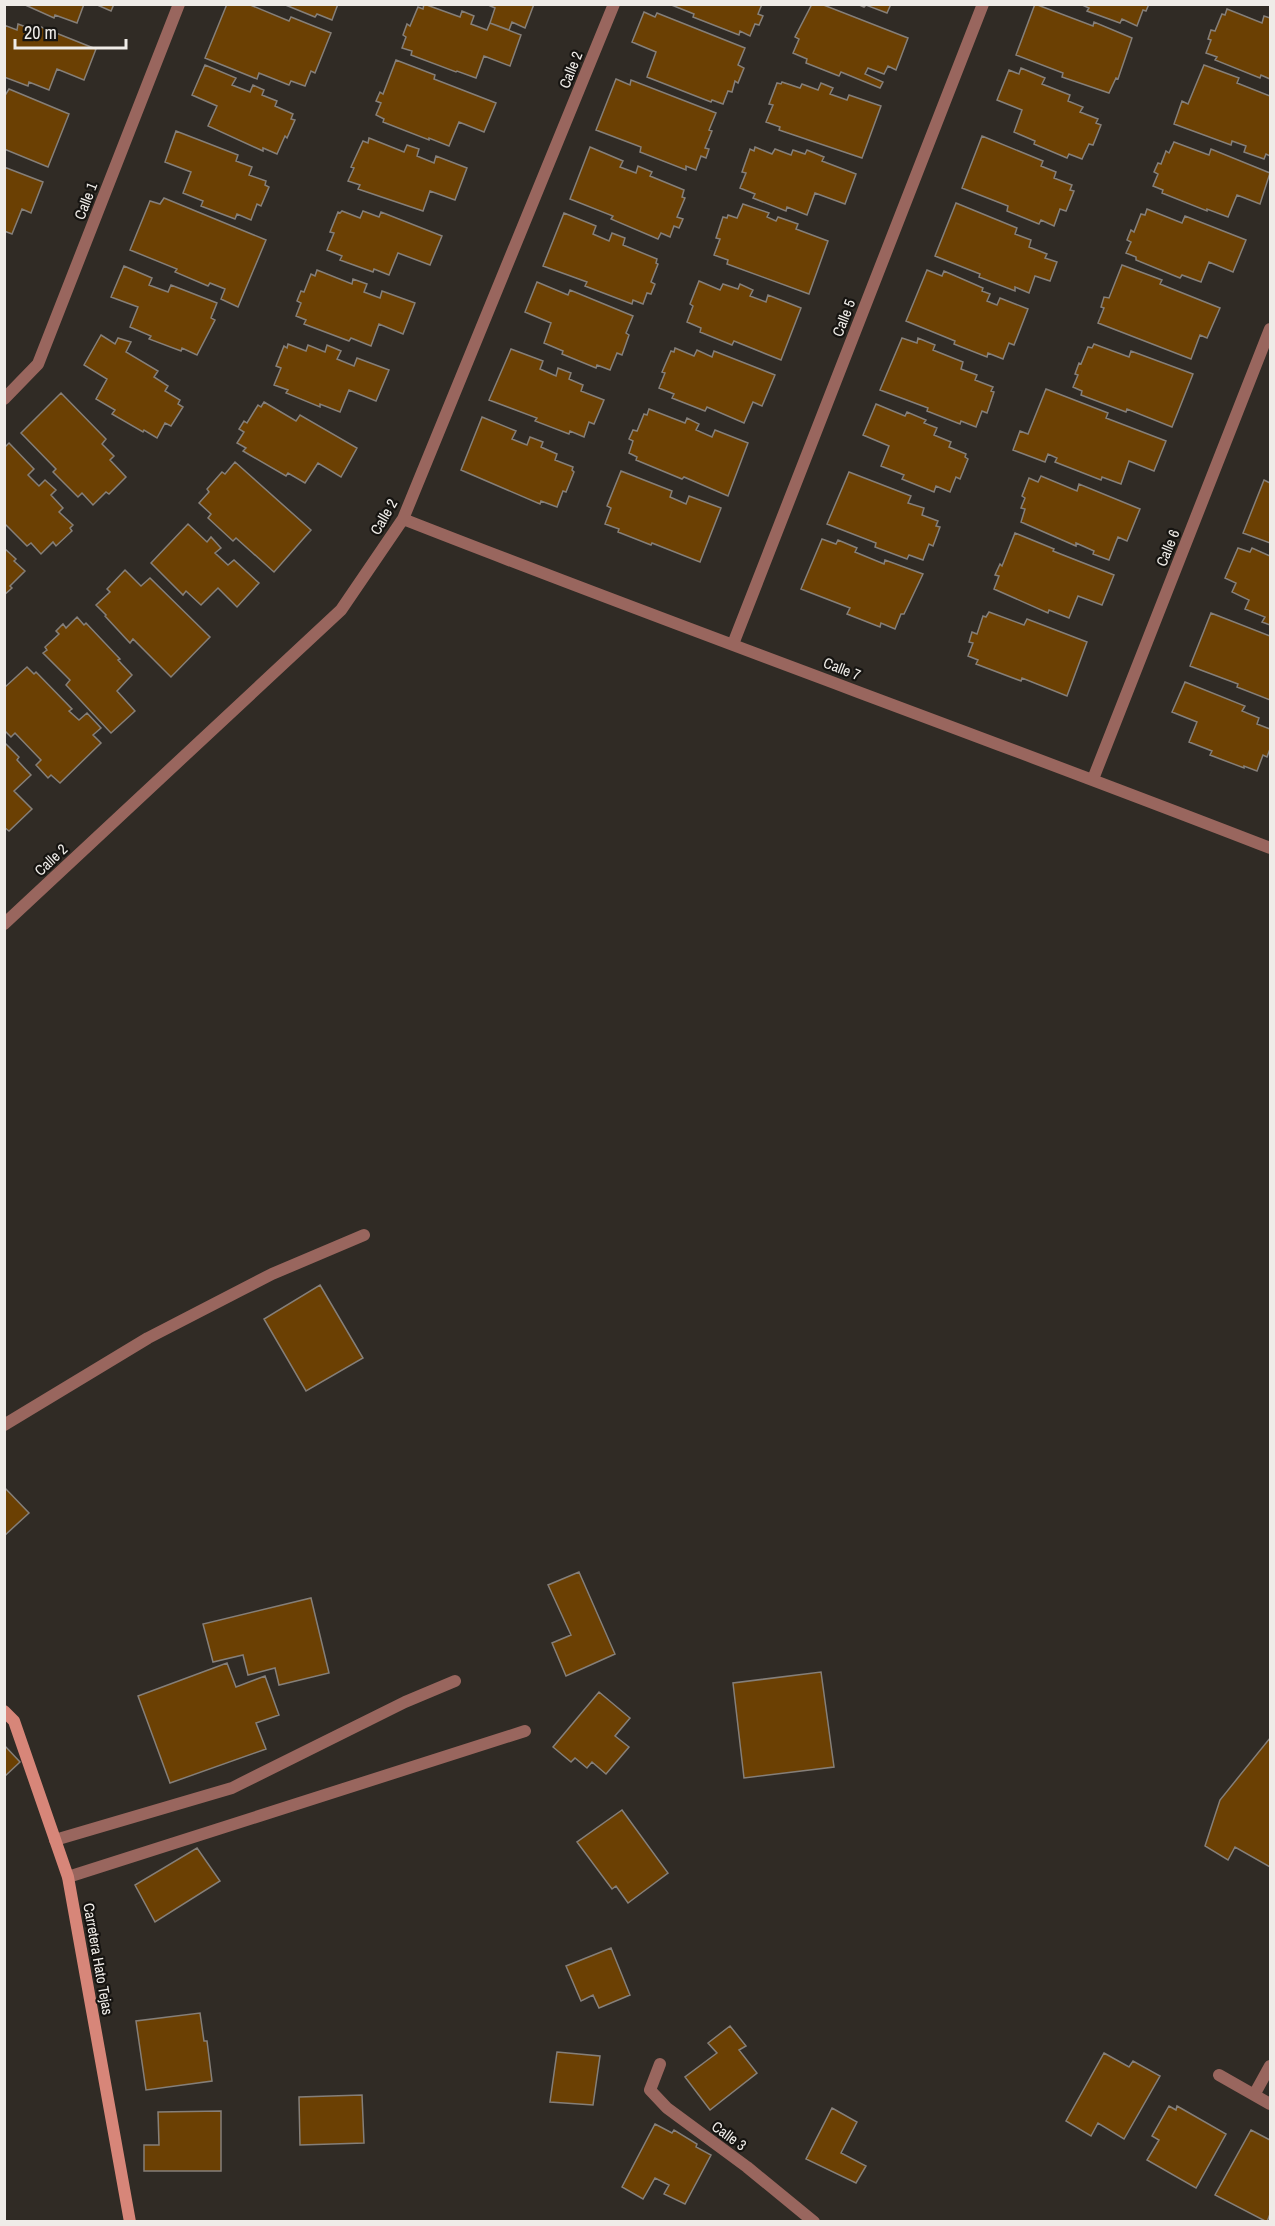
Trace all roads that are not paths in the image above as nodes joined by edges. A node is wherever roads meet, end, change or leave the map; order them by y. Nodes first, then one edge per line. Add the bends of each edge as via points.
1 (180, 4) edge
2 (614, 4) edge
3 (983, 4) edge
4 (1270, 328) edge
5 (4, 399) edge
6 (403, 519) junction
7 (733, 644) junction
8 (1093, 779) junction
9 (1270, 849) edge
10 (4, 924) edge
11 (364, 1235) dead end
12 (4, 1425) edge
13 (455, 1681) dead end
14 (4, 1711) edge
15 (525, 1731) dead end
16 (55, 1840) junction
17 (68, 1877) junction
18 (660, 2064) dead end
19 (1270, 2066) edge
20 (1219, 2075) dead end
21 (1254, 2095) junction
22 (1270, 2104) edge
23 (130, 2222) edge
24 (814, 2222) edge

1 - 5 street, Calle 1 via 38,364
2 - 6 street, Calle 2
3 - 7 street, Calle 5
4 - 8 street, Calle 6
6 - 7 street, Calle 7
6 - 10 street, Calle 2 via 341,610
7 - 8 street, Calle 7
8 - 9 street, Calle 7
11 - 12 street via 272,1274 148,1338
13 - 16 street via 232,1788
14 - 16 street, Carretera Hato Tejas via 14,1721
15 - 17 street
16 - 17 street, Carretera Hato Tejas
17 - 23 street, Carretera Hato Tejas
18 - 24 street, Calle 3 via 650,2090 667,2108
19 - 21 street
20 - 21 street
21 - 22 street

